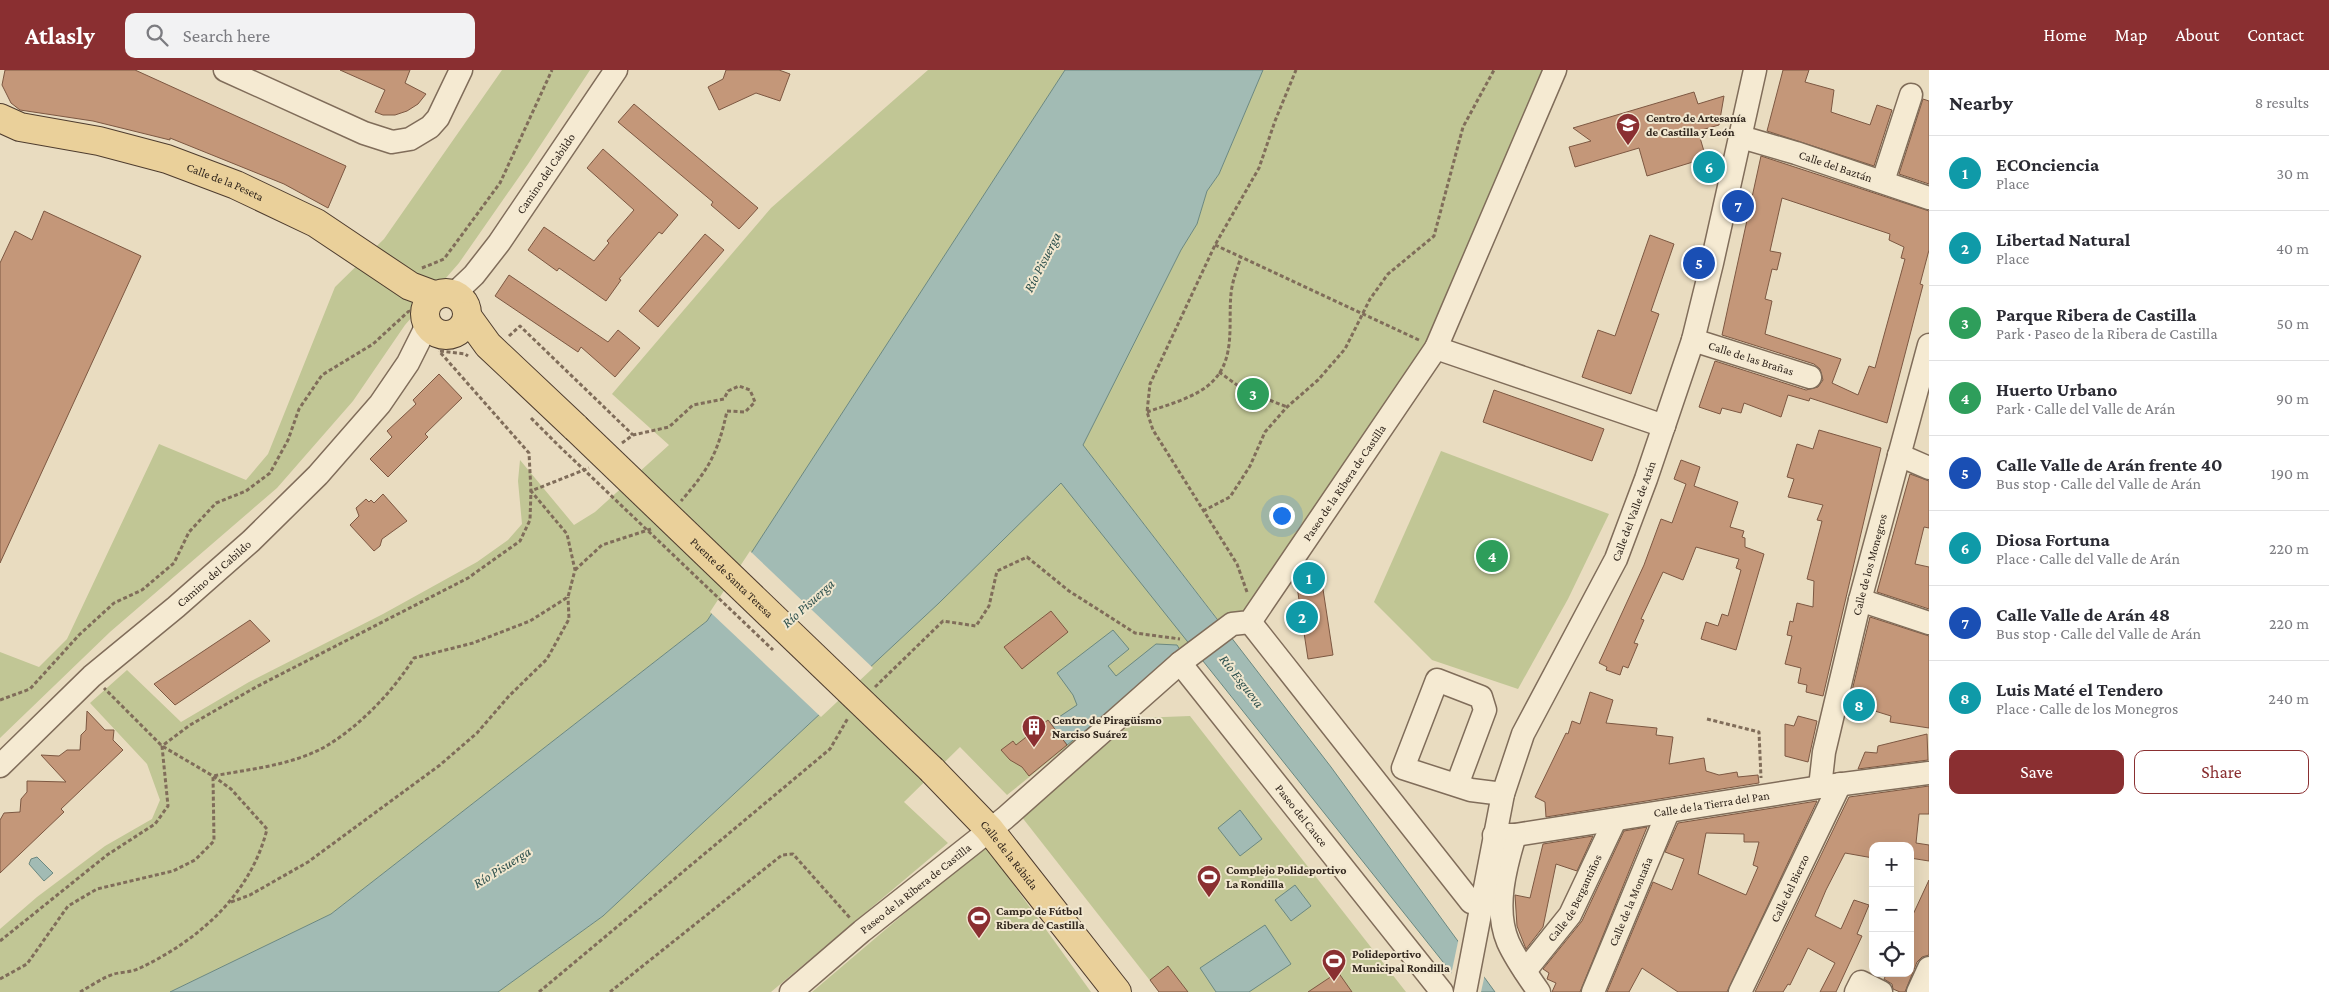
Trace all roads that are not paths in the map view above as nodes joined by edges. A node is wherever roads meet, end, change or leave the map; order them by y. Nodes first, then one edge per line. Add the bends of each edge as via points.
1 (225, 70) edge
2 (461, 70) edge
3 (616, 70) edge
4 (1555, 70) edge
5 (1755, 70) edge
6 (1911, 95) dead end
7 (7, 126) edge
8 (1741, 137) junction
9 (1883, 181) junction
10 (1929, 198) edge
11 (438, 307) junction
12 (1693, 340) junction
13 (1929, 345) edge
14 (1436, 348) junction
15 (1810, 378) dead end
16 (1664, 426) junction
17 (568, 437) joint
18 (1899, 456) junction
19 (1929, 468) edge
20 (1860, 600) junction
21 (1241, 623) junction
22 (1929, 623) edge
23 (1187, 658) junction
24 (0, 766) edge
25 (932, 770) joint
26 (1929, 773) edge
27 (1457, 785) junction
28 (1830, 786) junction
29 (1503, 794) junction
30 (1668, 812) junction
31 (1615, 820) junction
32 (989, 829) junction
33 (1504, 835) junction
34 (1471, 902) dead end
35 (1929, 968) edge
36 (1525, 971) junction
37 (1858, 987) edge
38 (790, 992) edge
39 (1117, 992) edge
40 (1442, 992) edge
41 (1465, 992) edge
42 (1538, 992) edge
43 (1593, 992) edge
44 (1740, 992) edge
45 (1881, 992) edge
46 (1918, 992) edge

1 - 2 street via 364,133 392,142 410,139 430,127 438,118
3 - 11 street, Camino del Cabildo via 505,235 474,275
4 - 14 street, Paseo de la Ribera de Castilla
5 - 8 street, Calle del Valle de Arán
6 - 9 street
7 - 11 main road, Calle de la Peseta via 99,141 157,156 236,185 316,223
8 - 9 street, Calle del Baztán
8 - 12 street, Calle del Valle de Arán
9 - 10 street, Calle del Baztán
11 - 17 main road, Calle de la Peseta via 488,349
11 - 24 street, Camino del Cabildo via 408,363 380,404 318,474 251,541 92,676
12 - 15 street, Calle de las Brañas
12 - 16 street, Calle del Valle de Arán
13 - 18 street, Calle de los Monegros
14 - 16 street
14 - 21 street, Paseo de la Ribera de Castilla
16 - 29 street, Calle del Valle de Arán via 1616,559 1523,734
17 - 25 main road, Puente de Santa Teresa, bridge
18 - 19 street
18 - 20 street, Calle de los Monegros
20 - 22 street
20 - 28 street, Calle de los Monegros via 1824,752
21 - 23 street, Paseo de la Ribera de Castilla
21 - 34 street
23 - 32 street, Paseo de la Ribera de Castilla
23 - 40 street, Paseo del Cauce
25 - 32 main road, Calle de la Rábida
26 - 28 street, Calle de la Tierra del Pan
27 - 27 street via 1403,768 1437,680 1481,697 1485,710
27 - 29 street
28 - 30 street, Calle de la Tierra del Pan
28 - 44 street, Calle del Bierzo
29 - 33 street, Calle del Valle de Arán
30 - 31 street, Calle de la Tierra del Pan
30 - 43 street, Calle de la Montaña
31 - 33 street, Calle de la Tierra del Pan
31 - 36 street, Calle de Bergantiños via 1570,915
32 - 38 street, Paseo de la Ribera de Castilla
32 - 39 main road, Calle de la Rábida
33 - 36 street, Calle del Valle de Arán via 1509,855 1501,914 1508,942
33 - 41 street, Calle del Valle de Arán via 1474,939
35 - 46 street
36 - 42 street
37 - 45 street

